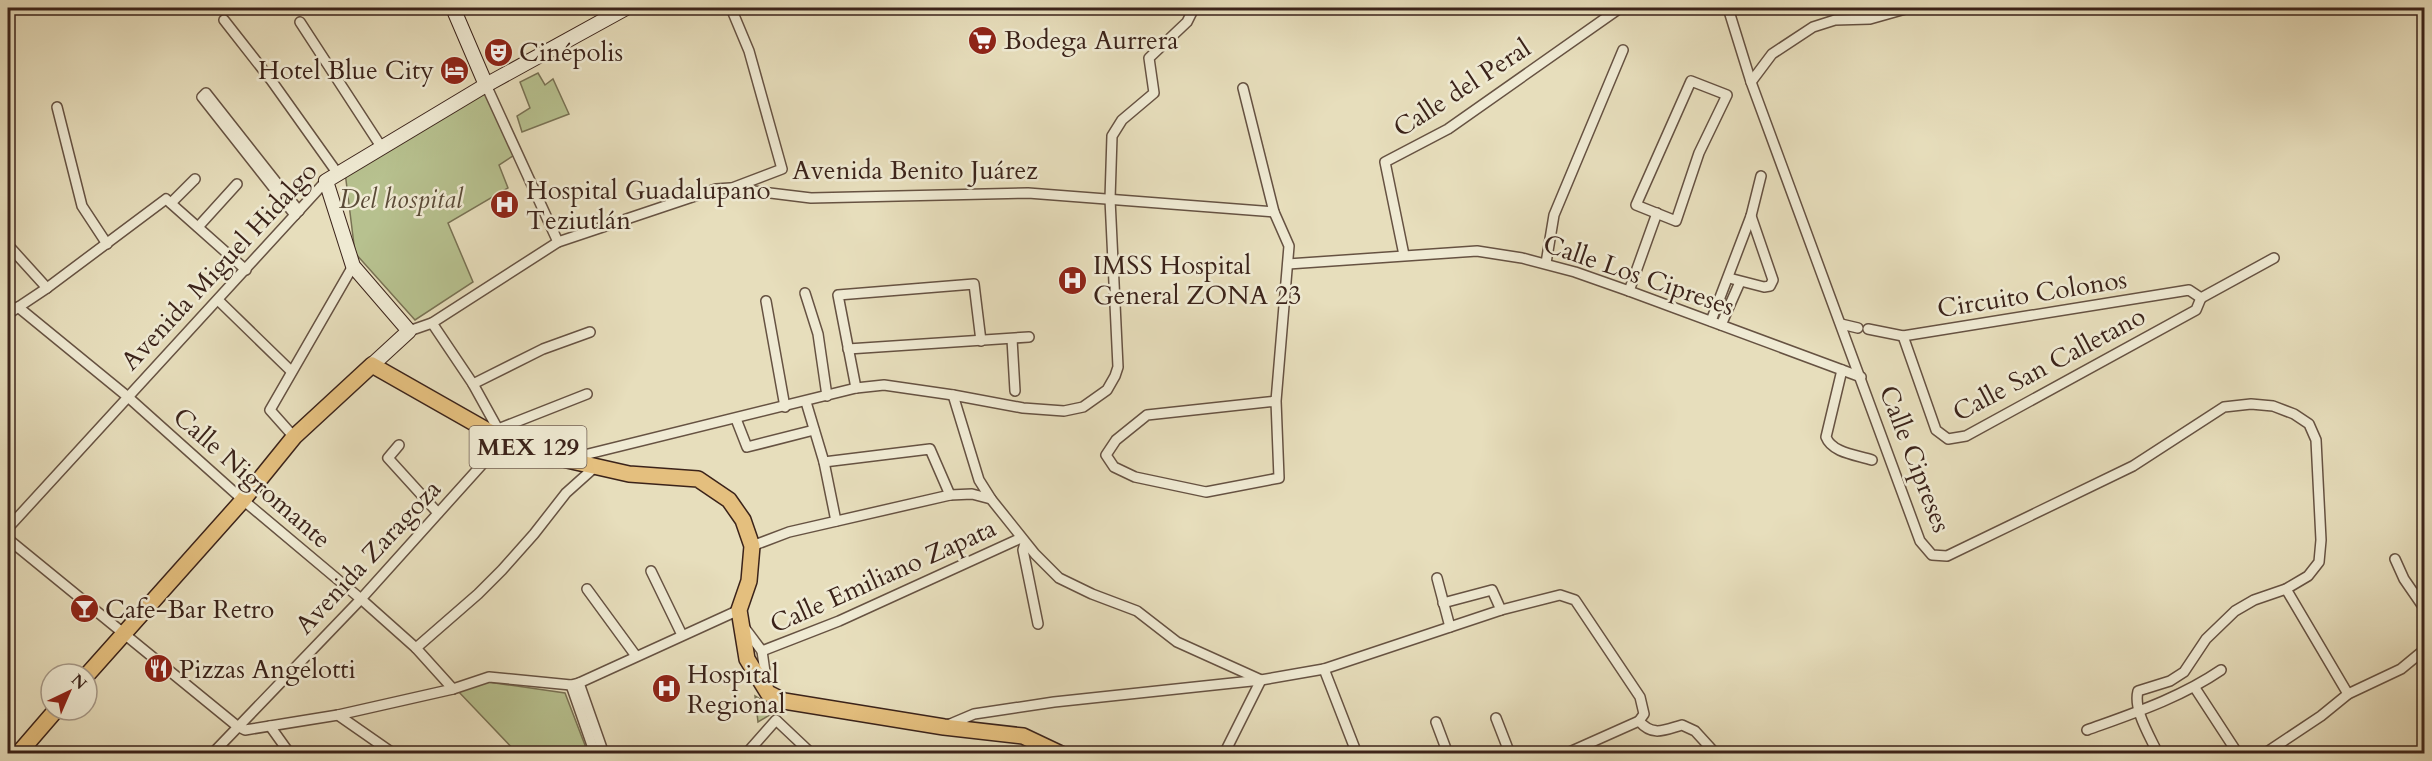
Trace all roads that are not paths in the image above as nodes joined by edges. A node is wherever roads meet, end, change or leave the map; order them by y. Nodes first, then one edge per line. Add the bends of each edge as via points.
1 (453, 8) edge
2 (626, 8) edge
3 (731, 8) edge
4 (1182, 8) edge
5 (1620, 8) edge
6 (1728, 8) edge
7 (1909, 8) edge
8 (1194, 10) edge
9 (224, 20) dead end
10 (300, 22) dead end
11 (1623, 50) dead end
12 (1751, 82) junction
13 (486, 85) junction
14 (1244, 88) dead end
15 (57, 107) dead end
16 (382, 148) junction
17 (1761, 176) dead end
18 (332, 178) junction
19 (195, 179) dead end
20 (237, 184) dead end
21 (730, 188) junction
22 (1110, 198) junction
23 (169, 201) junction
24 (1274, 212) junction
25 (297, 213) junction
26 (1657, 213) junction
27 (1751, 216) junction
28 (198, 227) junction
29 (558, 242) junction
30 (107, 244) junction
31 (8, 245) edge
32 (1404, 255) junction
33 (2274, 258) dead end
34 (351, 261) junction
35 (1546, 263) junction
36 (1288, 264) junction
37 (246, 270) junction
38 (1729, 278) junction
39 (1740, 282) junction
40 (47, 288) junction
41 (1629, 291) junction
42 (805, 292) dead end
43 (2200, 298) junction
44 (218, 300) junction
45 (766, 301) dead end
46 (18, 307) junction
47 (8, 314) edge
48 (1711, 321) junction
49 (432, 323) junction
50 (1841, 324) junction
51 (1721, 325) junction
52 (409, 331) junction
53 (590, 332) dead end
54 (1903, 336) junction
55 (1029, 338) dead end
56 (1011, 339) junction
57 (981, 341) junction
58 (849, 349) junction
59 (372, 365) junction
60 (1842, 370) junction
61 (291, 371) junction
62 (1861, 377) junction
63 (473, 384) junction
64 (856, 388) junction
65 (1015, 391) dead end
66 (587, 394) dead end
67 (954, 395) junction
68 (827, 396) junction
69 (128, 397) junction
70 (1276, 401) junction
71 (806, 402) junction
72 (785, 407) junction
73 (736, 419) junction
74 (814, 430) junction
75 (498, 434) junction
76 (294, 437) junction
77 (399, 445) dead end
78 (567, 460) junction
79 (1872, 460) dead end
80 (824, 462) junction
81 (595, 467) junction
82 (950, 495) junction
83 (991, 499) junction
84 (243, 500) junction
85 (438, 513) junction
86 (836, 521) junction
87 (8, 528) edge
88 (8, 539) edge
89 (1023, 540) junction
90 (752, 546) junction
91 (2395, 559) dead end
92 (651, 572) dead end
93 (1437, 578) dead end
94 (587, 589) dead end
95 (2286, 589) junction
96 (361, 599) junction
97 (1443, 603) junction
98 (2424, 608) edge
99 (1501, 610) junction
100 (740, 616) junction
101 (1038, 624) dead end
102 (1450, 627) junction
103 (122, 634) junction
104 (682, 636) junction
105 (416, 648) junction
106 (2424, 650) edge
107 (762, 651) junction
108 (636, 656) junction
109 (98, 662) edge
110 (1324, 669) junction
111 (2221, 670) dead end
112 (1262, 680) junction
113 (575, 684) junction
114 (2195, 688) junction
115 (453, 689) junction
116 (768, 693) junction
117 (2348, 694) junction
118 (2139, 711) junction
119 (338, 715) junction
120 (1496, 718) dead end
121 (1641, 718) junction
122 (45, 722) edge
123 (1436, 722) dead end
124 (270, 726) junction
125 (944, 727) junction
126 (241, 728) junction
127 (2087, 730) dead end
128 (598, 750) edge
129 (18, 753) edge
130 (212, 753) edge
131 (290, 753) edge
132 (394, 753) edge
133 (746, 753) edge
134 (812, 753) edge
135 (1061, 753) edge
136 (1224, 753) edge
137 (1357, 753) edge
138 (1448, 753) edge
139 (1510, 753) edge
140 (1565, 753) edge
141 (1716, 753) edge
142 (2158, 753) edge
143 (2238, 753) edge
144 (2264, 753) edge

1 - 13 main road
2 - 13 main road, Avenida Miguel Hidalgo
3 - 21 street via 749,51 782,169
4 - 8 street
5 - 32 street, Calle del Peral via 1448,129 1385,162
6 - 12 street, Calle Cipreses
7 - 12 street via 1870,19 1834,20 1813,27 1772,54
8 - 22 street via 1187,22 1149,58 1154,93 1122,120 1112,135
9 - 18 street via 271,80
10 - 16 street
11 - 35 street via 1554,215
12 - 50 street, Calle Cipreses
13 - 16 main road, Avenida Miguel Hidalgo
13 - 29 street
14 - 24 street
15 - 30 street via 82,206
16 - 18 main road, Avenida Miguel Hidalgo
17 - 27 street
18 - 25 street, Avenida Miguel Hidalgo
18 - 34 main road
19 - 23 street
20 - 28 street
21 - 22 street, Avenida Benito Juárez via 811,198 1028,193
21 - 29 street, Avenida Benito Juárez via 716,189
22 - 24 street, Avenida Benito Juárez
22 - 67 street via 1118,367 1107,390 1083,407 1064,411
23 - 28 street
23 - 30 street
24 - 36 street via 1289,246
25 - 25 street via 206,93 202,97
25 - 37 street, Avenida Miguel Hidalgo
26 - 26 street via 1636,205 1691,81 1727,95 1699,153 1676,221
26 - 41 street
27 - 38 street
27 - 39 street via 1773,280 1764,287
28 - 37 street
29 - 49 street, Avenida Benito Juárez
30 - 40 street
31 - 40 street
32 - 35 street, Calle Los Cipreses via 1476,251
32 - 36 street, Calle Los Cipreses
33 - 43 street, Calle San Calletano
34 - 52 main road
34 - 61 street
35 - 41 street, Calle Los Cipreses
36 - 70 street
37 - 44 street, Avenida Miguel Hidalgo
38 - 39 street
38 - 48 street
39 - 51 street
40 - 46 street
41 - 48 street, Calle Los Cipreses
42 - 68 street via 818,334
43 - 54 street, Circuito Colonos via 2189,290
43 - 54 street, Calle San Calletano via 2196,310 1966,436 1948,439 1936,430
44 - 61 street
44 - 69 street, Avenida Miguel Hidalgo
45 - 72 street
46 - 47 street
46 - 69 street, Calle Nigromante
48 - 51 street, Calle Los Cipreses
49 - 52 street, Avenida Benito Juárez
49 - 63 street
50 - 54 street, Circuito Colonos
50 - 62 street, Calle Cipreses
51 - 60 street, Calle Los Cipreses
52 - 59 main road
53 - 63 street via 543,348
55 - 56 street
56 - 57 street
56 - 65 street
57 - 58 street
57 - 58 street via 974,284 838,295
58 - 64 street
59 - 75 main road, MEX 129
59 - 76 main road
60 - 62 street, Calle Los Cipreses
60 - 79 street via 1826,437 1836,448
61 - 76 street via 270,410
62 - 95 street, Calle Cipreses via 1920,542 1932,555 1947,556 2133,466 2224,407 2273,406 2294,414 2309,424 2316,440 2321,540 2319,562 2308,576
63 - 75 street
64 - 67 street via 884,385
64 - 68 street
66 - 75 street
67 - 83 street via 979,480
68 - 71 street
69 - 84 street, Calle Nigromante
69 - 87 street, Avenida Miguel Hidalgo
70 - 70 street via 1147,415 1116,440 1106,455 1114,467 1135,477 1206,492 1279,478
71 - 72 street
71 - 74 street
72 - 73 street
73 - 74 street via 747,447
73 - 78 street
74 - 80 street
75 - 78 main road, MEX 129
75 - 85 street, Avenida Zaragoza
76 - 84 main road
77 - 85 street via 388,458
78 - 81 main road, MEX 129
80 - 82 street via 930,448
80 - 86 street
81 - 90 main road, MEX 129 via 629,474 698,479 729,500 743,520
81 - 105 street via 566,493 494,578
82 - 83 street via 972,494
82 - 86 street
83 - 89 street
84 - 96 street, Calle Nigromante
84 - 103 main road
85 - 96 street, Avenida Zaragoza
86 - 90 street
88 - 103 street
89 - 101 street, Calle Emiliano Zapata
89 - 107 street, Calle Emiliano Zapata
89 - 112 street via 1059,578 1137,611 1177,642
90 - 100 main road, MEX 129
91 - 98 street
92 - 104 street
93 - 97 street
94 - 108 street
95 - 117 street
95 - 118 street, Calle Cipreses via 2235,611 2206,639 2184,672 2138,691
96 - 105 street, Calle Nigromante
96 - 126 street, Avenida Zaragoza
97 - 99 street via 1492,591
97 - 102 street
99 - 102 street
99 - 121 street via 1560,595 1575,600 1640,697
100 - 104 street
100 - 107 street
100 - 116 main road, MEX 129 via 747,659
102 - 110 street
103 - 109 main road
103 - 126 street
104 - 108 street
105 - 115 street, Calle Nigromante
106 - 117 street via 2401,669
107 - 116 street
108 - 113 street
110 - 112 street
110 - 137 street
111 - 114 street
112 - 125 street via 986,712
112 - 136 street
113 - 115 street via 489,677
113 - 128 street
114 - 118 street
114 - 143 street
115 - 119 street
116 - 125 main road via 784,701
117 - 144 street
118 - 127 street
118 - 142 street
119 - 124 street
119 - 132 street
120 - 139 street
121 - 140 street
121 - 141 street via 1646,729 1656,732 1682,725 1695,731
122 - 129 main road
123 - 138 street
124 - 126 street
124 - 131 street
125 - 135 main road via 1023,736
126 - 130 street, Avenida Zaragoza
133 - 134 street via 776,720

